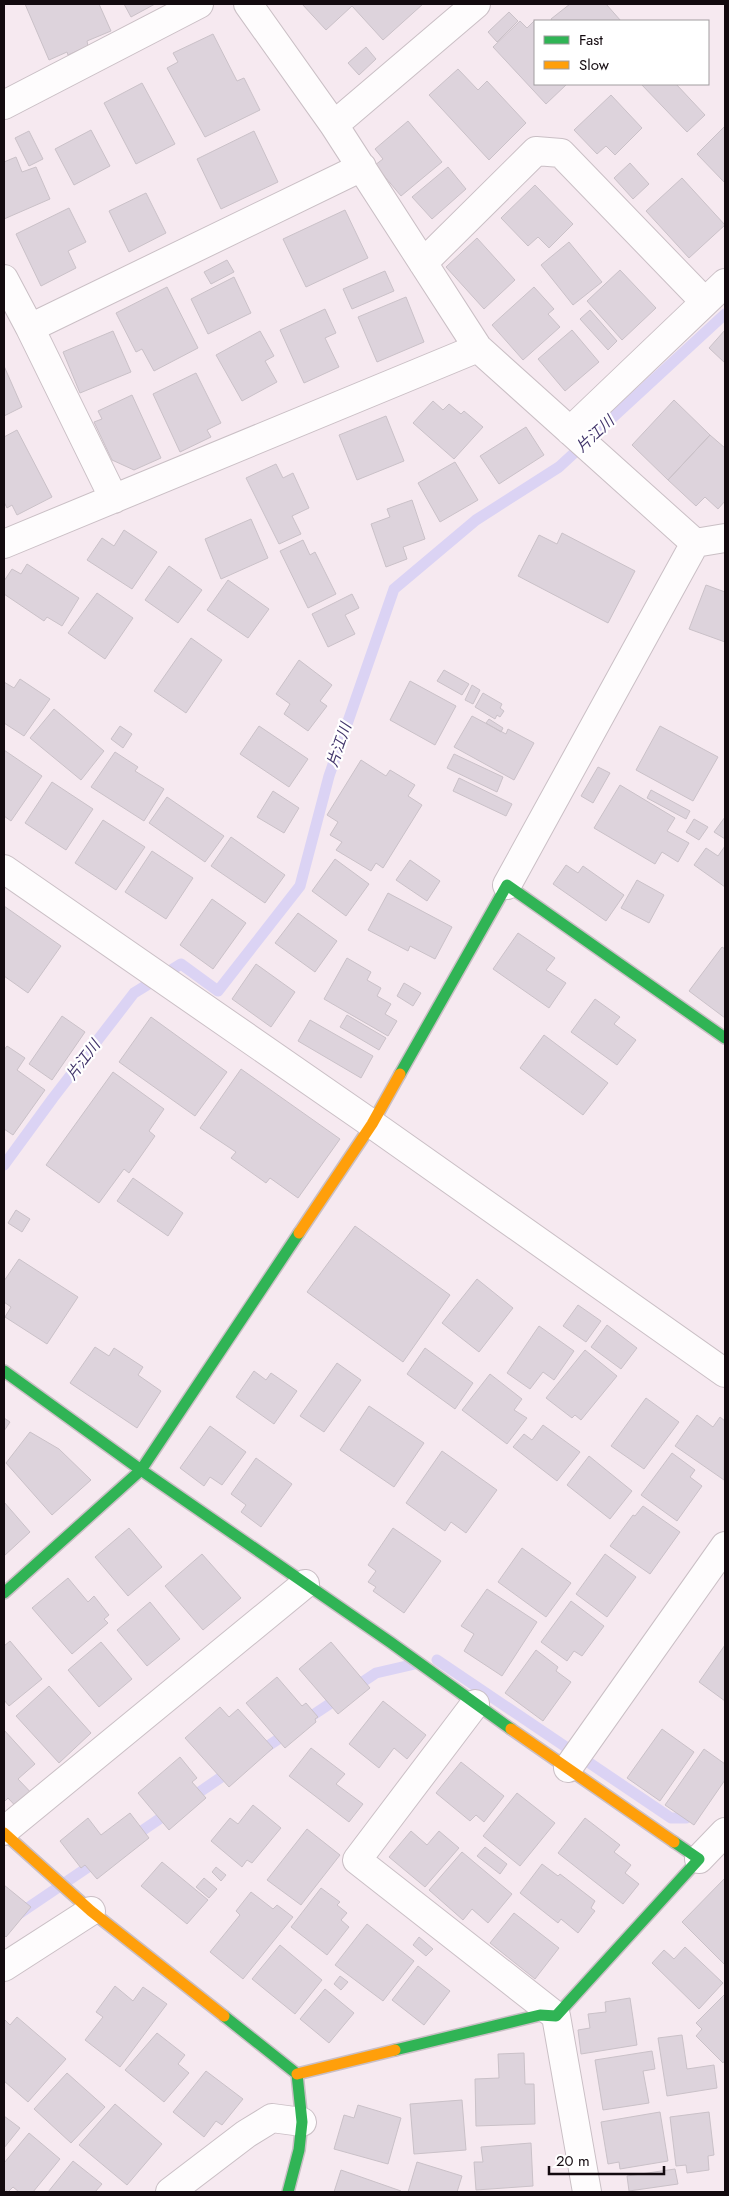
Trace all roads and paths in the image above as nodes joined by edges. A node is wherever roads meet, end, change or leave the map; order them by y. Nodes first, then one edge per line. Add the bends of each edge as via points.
1 (199, 4) edge
2 (248, 4) edge
3 (476, 4) edge
4 (4, 105) edge
5 (334, 125) junction
6 (362, 167) junction
7 (423, 263) junction
8 (4, 279) edge
9 (725, 282) edge
10 (705, 302) junction
11 (30, 328) junction
12 (478, 348) junction
13 (570, 431) junction
14 (114, 499) junction
15 (725, 538) edge
16 (695, 543) junction
17 (4, 544) edge
18 (4, 869) edge
19 (506, 885) junction
20 (725, 1038) edge
21 (372, 1124) junction
22 (4, 1371) edge
23 (725, 1373) edge
24 (141, 1470) junction
25 (725, 1546) edge
26 (305, 1584) junction
27 (4, 1593) edge
28 (475, 1704) junction
29 (568, 1768) junction
30 (4, 1832) edge
31 (725, 1832) edge
32 (699, 1859) junction
33 (83, 1904) junction
34 (4, 1967) edge
35 (556, 2016) junction
36 (298, 2074) junction
37 (302, 2122) junction
38 (170, 2192) edge
39 (288, 2192) edge
40 (587, 2192) edge

1 - 4 street
2 - 5 street
3 - 5 street
5 - 6 street
6 - 7 street
6 - 11 street
7 - 10 street via 536,151 561,152
7 - 12 street
8 - 11 street
9 - 10 street
10 - 13 street
11 - 14 street
12 - 13 street
12 - 14 street
13 - 16 street
14 - 17 street
15 - 16 street
16 - 19 street
18 - 21 street
19 - 20 street
19 - 21 street
21 - 23 street
21 - 24 street
22 - 24 street
24 - 26 street
24 - 27 street
25 - 29 street
26 - 28 street
26 - 30 street
28 - 29 street
28 - 35 street via 357,1860
29 - 32 street
30 - 33 street
31 - 32 street
32 - 35 street
33 - 34 street
33 - 36 street
35 - 36 street via 540,2015
35 - 40 street
36 - 37 street
37 - 38 street via 272,2118
37 - 39 street via 299,2150

